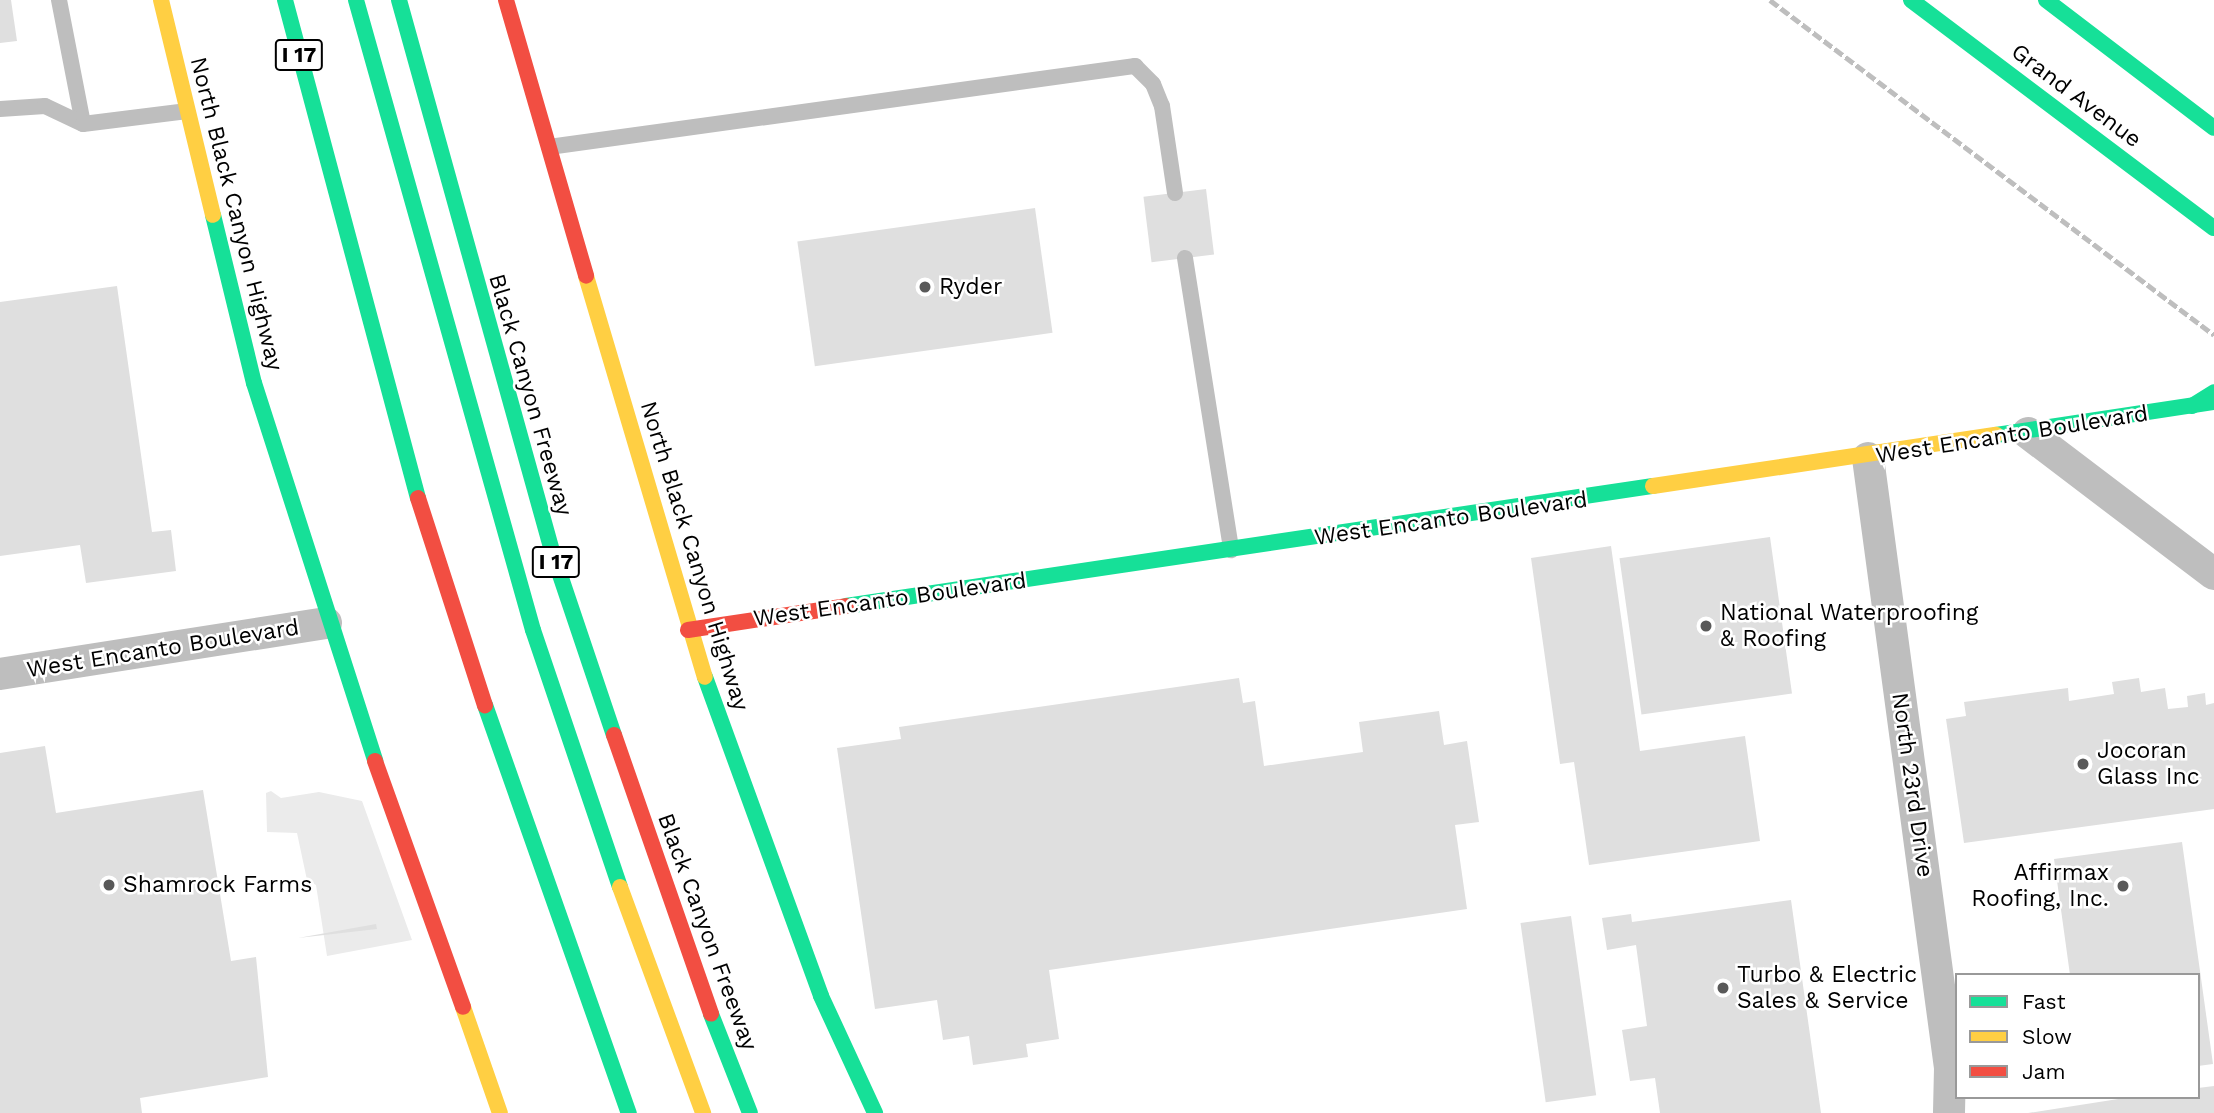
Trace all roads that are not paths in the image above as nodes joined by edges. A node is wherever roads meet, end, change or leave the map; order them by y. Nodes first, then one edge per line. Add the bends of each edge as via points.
1 (59, 0) edge
2 (161, 0) edge
3 (276, 0) edge
4 (285, 0) edge
5 (356, 0) edge
6 (399, 0) edge
7 (506, 0) edge
8 (1911, 0) edge
9 (2046, 0) edge
10 (0, 109) edge
11 (312, 110) junction
12 (187, 111) junction
13 (83, 124) junction
14 (2214, 128) edge
15 (547, 147) junction
16 (1175, 193) dead end
17 (2214, 228) edge
18 (1185, 258) dead end
19 (2214, 392) edge
20 (2214, 402) edge
21 (2192, 406) junction
22 (2028, 433) junction
23 (1868, 458) junction
24 (1231, 551) junction
25 (2214, 574) edge
26 (326, 623) junction
27 (688, 630) junction
28 (0, 674) edge
29 (500, 1113) edge
30 (629, 1113) edge
31 (703, 1113) edge
32 (750, 1113) edge
33 (875, 1113) edge
34 (1948, 1113) edge

1 - 13 lane
2 - 12 main road, North Black Canyon Highway
3 - 11 main road
4 - 11 main road, I 17
5 - 31 main road via 533,630 665,1020
6 - 32 main road, Black Canyon Freeway / I 17 via 552,551 694,973
7 - 15 main road, North Black Canyon Highway
8 - 17 main road, Grand Avenue
9 - 14 main road
10 - 13 lane via 45,106
11 - 30 main road, I 17 via 381,377 465,653
12 - 13 lane
12 - 26 main road, North Black Canyon Highway via 254,383
15 - 16 lane via 1135,66 1153,84 1162,106
15 - 27 main road, North Black Canyon Highway
18 - 24 lane
19 - 21 main road
20 - 21 main road, West Encanto Boulevard
21 - 22 main road, West Encanto Boulevard
22 - 23 main road, West Encanto Boulevard
22 - 25 street
23 - 24 main road, West Encanto Boulevard
23 - 34 street, North 23rd Drive via 1950,1068
24 - 27 main road, West Encanto Boulevard
26 - 28 street, West Encanto Boulevard
26 - 29 main road, North Black Canyon Highway
27 - 33 main road, North Black Canyon Highway via 821,996

